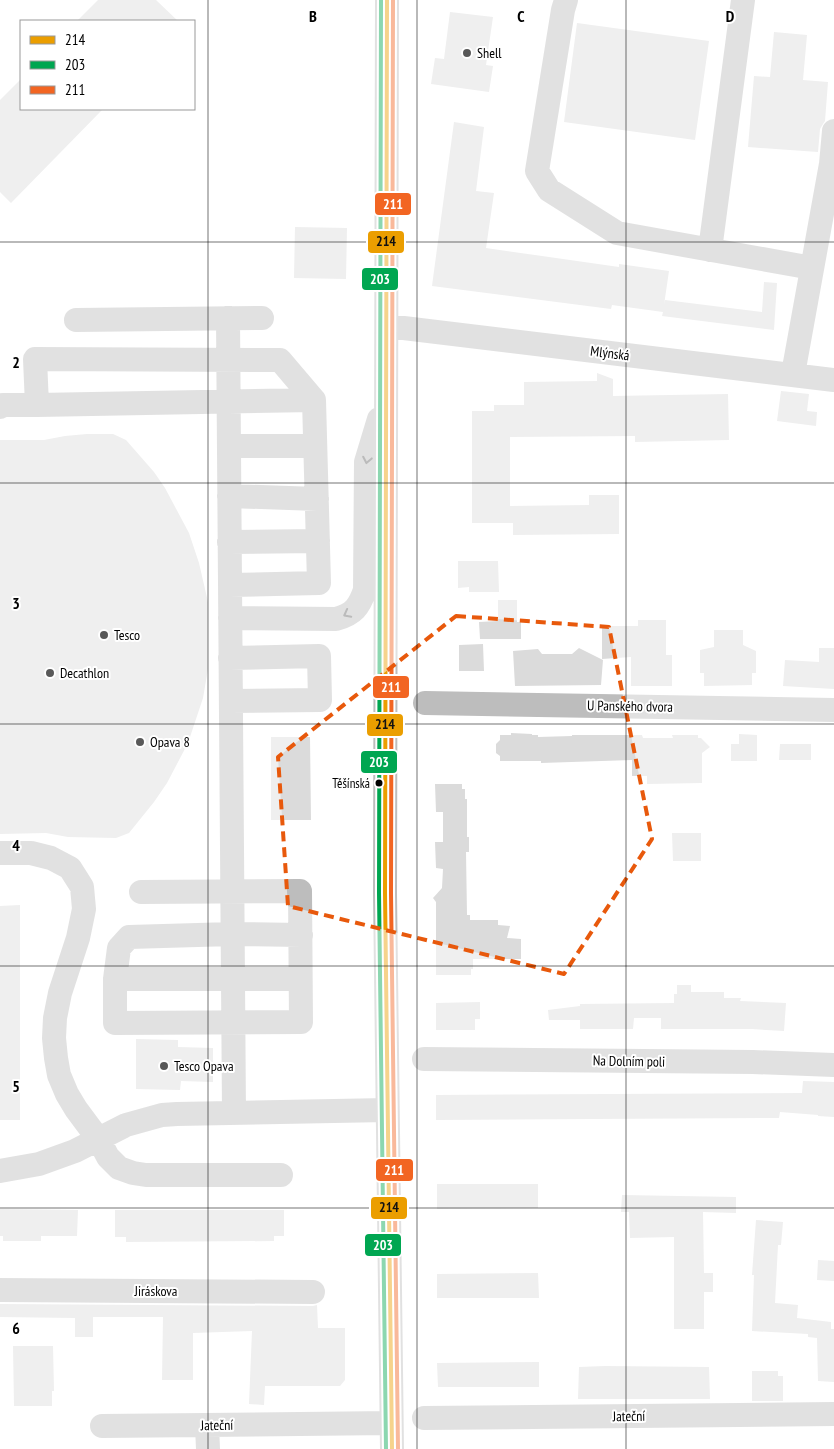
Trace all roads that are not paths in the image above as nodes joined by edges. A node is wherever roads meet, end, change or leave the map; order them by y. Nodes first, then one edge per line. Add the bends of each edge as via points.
1 (387, 0) edge
2 (566, 0) edge
3 (743, 0) edge
4 (834, 131) edge
5 (710, 250) junction
6 (812, 268) junction
7 (228, 318) junction
8 (262, 318) dead end
9 (76, 320) dead end
10 (387, 326) junction
11 (228, 359) junction
12 (793, 374) junction
13 (834, 380) edge
14 (386, 396) junction
15 (314, 400) junction
16 (228, 402) junction
17 (37, 405) junction
18 (0, 407) edge
19 (229, 446) junction
20 (315, 446) junction
21 (229, 496) junction
22 (317, 499) junction
23 (229, 542) junction
24 (318, 542) junction
25 (230, 586) junction
26 (230, 618) junction
27 (230, 658) junction
28 (230, 701) junction
29 (425, 703) dead end
30 (834, 710) edge
31 (0, 853) edge
32 (232, 891) junction
33 (141, 892) dead end
34 (232, 934) junction
35 (301, 935) junction
36 (114, 979) junction
37 (233, 979) junction
38 (300, 979) junction
39 (233, 1022) junction
40 (424, 1059) dead end
41 (834, 1065) edge
42 (387, 1110) junction
43 (234, 1113) junction
44 (99, 1140) junction
45 (0, 1171) edge
46 (281, 1175) dead end
47 (0, 1290) edge
48 (313, 1292) dead end
49 (834, 1414) edge
50 (424, 1418) dead end
51 (391, 1423) junction
52 (207, 1425) junction
53 (102, 1426) dead end
54 (208, 1449) edge
55 (392, 1449) edge

1 - 10 street
2 - 5 street via 537,171 549,190 617,233
3 - 5 street
4 - 6 street
5 - 6 street
6 - 12 street
7 - 8 street
7 - 9 street
7 - 11 street
10 - 12 street, Mlýnská
10 - 14 street
11 - 15 street via 280,360
11 - 16 street
11 - 17 street via 35,359
12 - 13 street, Mlýnská
14 -> 26 street via 366,462 365,590 356,609 336,619
14 - 42 street
15 - 16 street
15 - 20 street
16 - 17 street
16 - 19 street
17 - 18 street
19 - 20 street
19 - 21 street
20 - 22 street
21 - 22 street
21 - 23 street
22 - 24 street
23 - 24 street
23 - 25 street
24 - 25 street via 319,583
25 - 26 street
26 - 27 street
27 - 28 street
27 - 28 street via 319,656 320,700
28 - 32 street
29 - 30 street, U Panského dvora
31 - 44 street via 31,853 51,858 70,868 82,887 84,909 60,993 54,1038 59,1076 76,1109
32 - 33 street
32 - 34 street
32 - 35 street via 300,891
34 - 35 street
34 - 36 street via 130,936 119,948
34 - 37 street
35 - 38 street
36 - 37 street
36 - 39 street via 115,1023
37 - 38 street
37 - 39 street
38 - 39 street via 301,1022
39 - 43 street
40 - 41 street, Na Dolním poli
42 - 43 street
42 - 51 street
43 - 44 street via 162,1116 126,1125
44 - 45 street via 39,1164
44 - 46 street via 119,1168 132,1173
47 - 48 street, Jiráskova
49 - 50 street, Jateční
51 - 52 street, Jateční
51 - 55 street
52 - 53 street, Jateční
52 - 54 street

